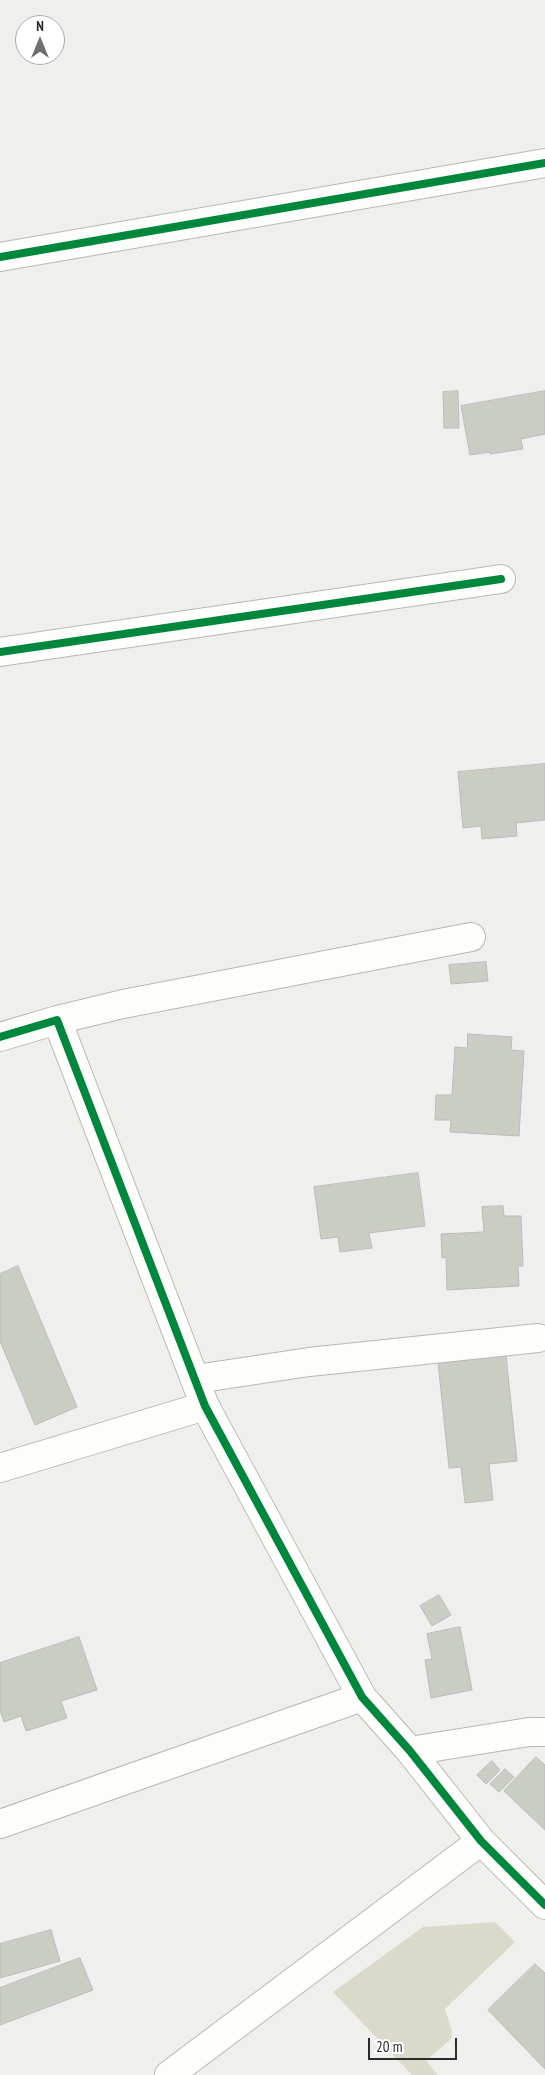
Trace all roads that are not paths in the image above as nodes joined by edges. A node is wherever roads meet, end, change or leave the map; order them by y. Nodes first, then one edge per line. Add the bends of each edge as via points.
1 (545, 163) edge
2 (0, 257) edge
3 (501, 579) dead end
4 (0, 652) edge
5 (471, 937) dead end
6 (57, 1020) junction
7 (0, 1037) edge
8 (538, 1338) dead end
9 (196, 1379) junction
10 (205, 1406) junction
11 (0, 1468) edge
12 (362, 1697) junction
13 (545, 1732) edge
14 (410, 1751) junction
15 (0, 1824) edge
16 (481, 1841) junction
17 (545, 1906) edge
18 (169, 2075) edge

1 - 2 street
3 - 4 street
5 - 6 street via 123,1004
6 - 7 street
6 - 9 street
8 - 9 street via 309,1362
9 - 10 street
10 - 11 street
10 - 12 street
12 - 14 street
12 - 15 street
13 - 14 street
14 - 16 street
16 - 17 street
16 - 18 street

